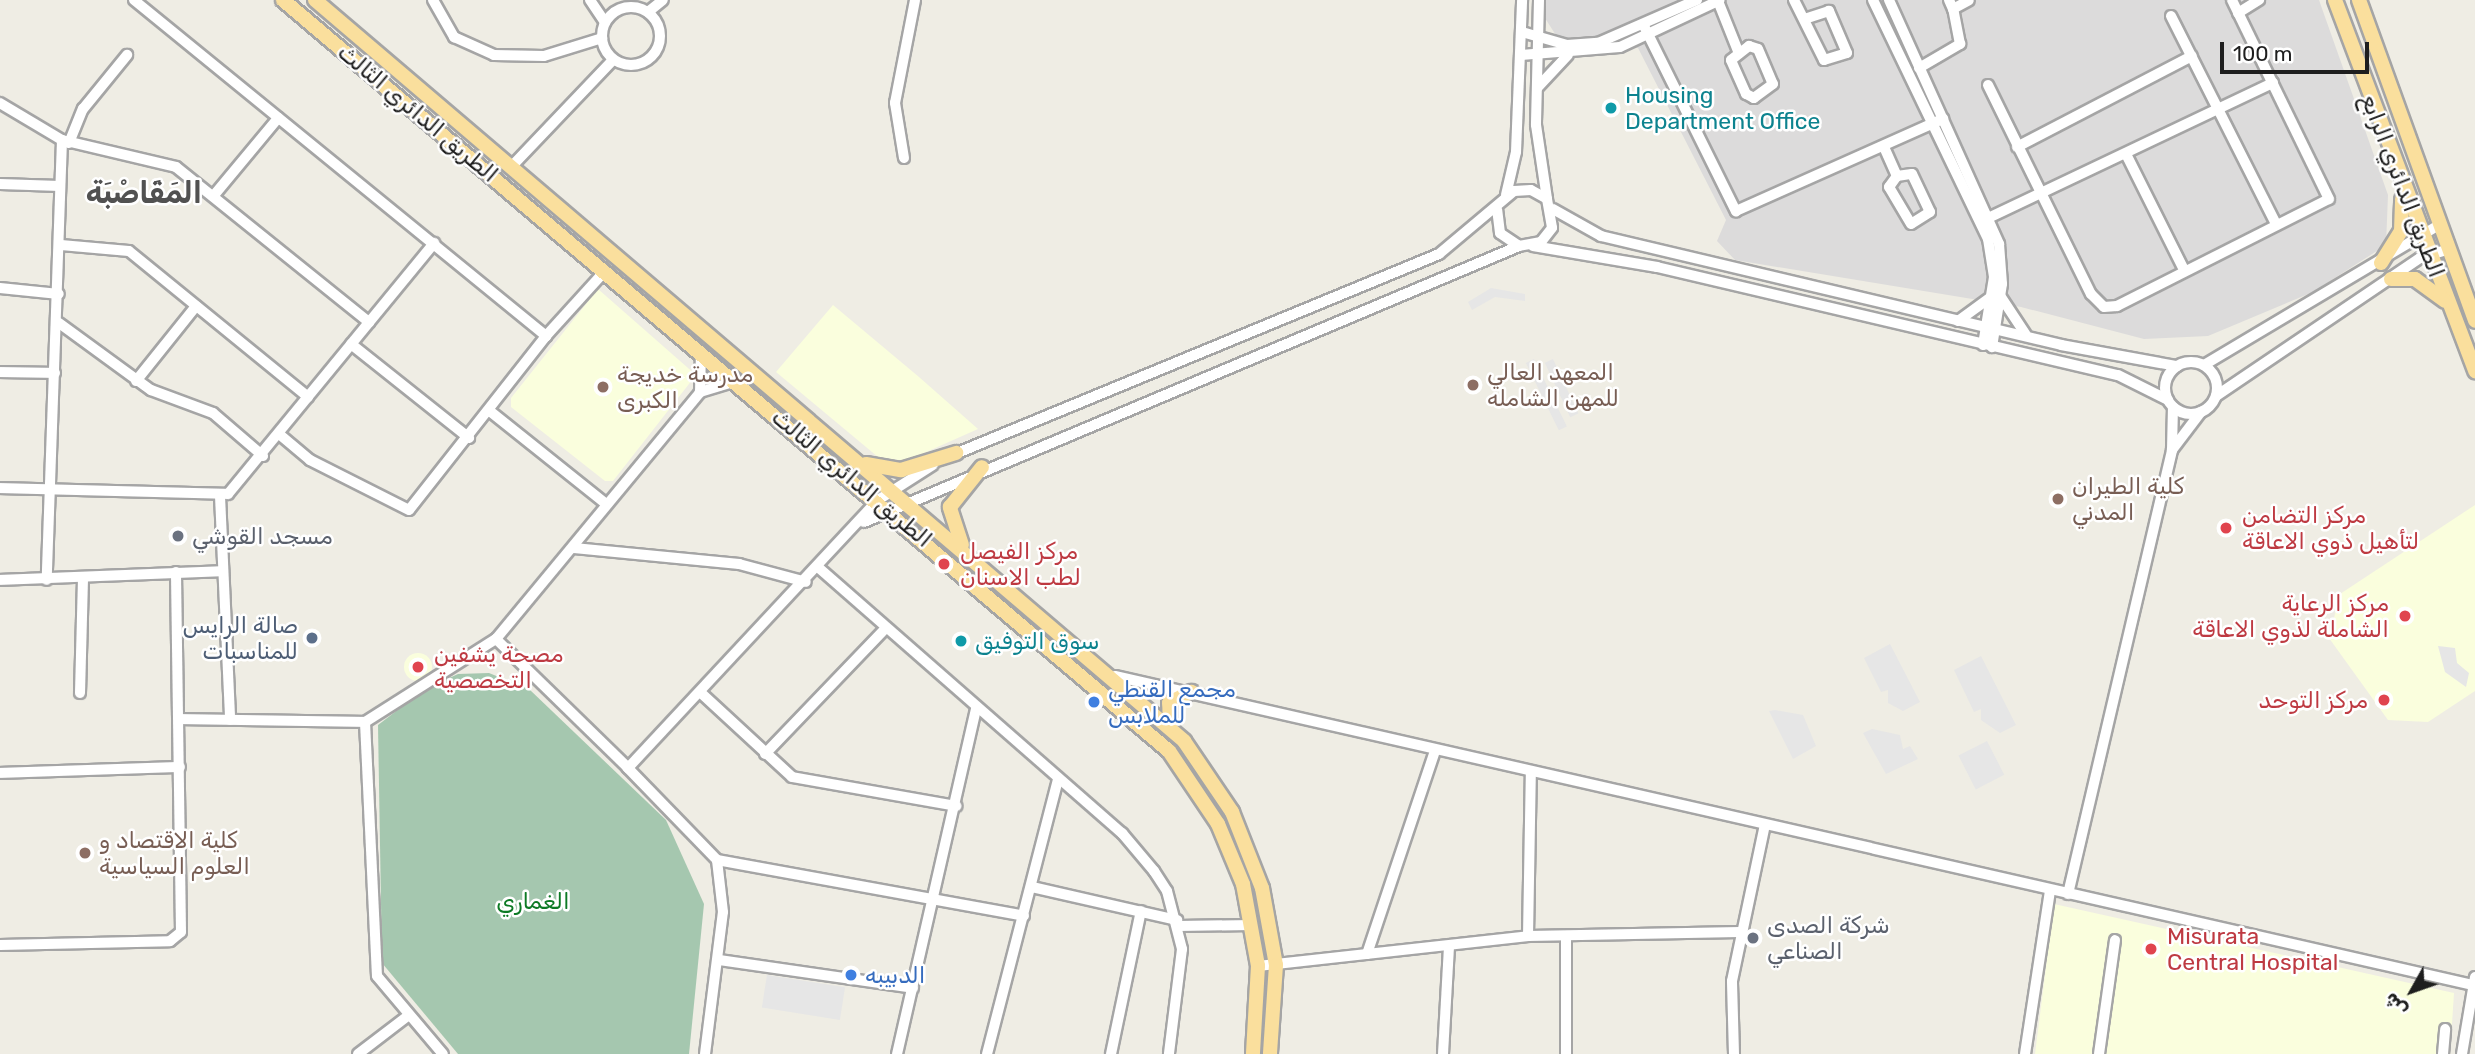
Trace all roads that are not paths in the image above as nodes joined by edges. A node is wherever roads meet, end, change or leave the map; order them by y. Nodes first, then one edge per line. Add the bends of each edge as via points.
1 (134, 0) edge
2 (283, 0) edge
3 (315, 0) edge
4 (433, 0) edge
5 (590, 0) edge
6 (663, 0) edge
7 (915, 0) edge
8 (1522, 0) edge
9 (1539, 0) edge
10 (1698, 0) edge
11 (1719, 0) edge
12 (1794, 0) edge
13 (1872, 0) edge
14 (1889, 0) edge
15 (1969, 0) edge
16 (2232, 0) edge
17 (2259, 0) edge
18 (2335, 0) edge
19 (2359, 0) edge
20 (1951, 5) edge
21 (648, 12) junction
22 (2238, 13) junction
23 (2171, 16) dead end
24 (1805, 19) junction
25 (1539, 21) junction
26 (605, 22) junction
27 (1646, 31) junction
28 (1522, 32) junction
29 (1538, 37) junction
30 (601, 38) junction
31 (1567, 50) junction
32 (1738, 51) junction
33 (127, 55) dead end
34 (1521, 55) junction
35 (1537, 55) junction
36 (2192, 56) junction
37 (613, 60) junction
38 (1919, 68) junction
39 (2273, 83) junction
40 (1988, 85) dead end
41 (1537, 88) junction
42 (0, 103) edge
43 (2218, 106) junction
44 (278, 118) junction
45 (1943, 119) junction
46 (1932, 125) junction
47 (473, 133) junction
48 (66, 141) junction
49 (1884, 147) junction
50 (2017, 147) junction
51 (461, 149) junction
52 (2126, 154) junction
53 (904, 158) dead end
54 (512, 166) junction
55 (1898, 176) junction
56 (0, 184) edge
57 (60, 186) junction
58 (2401, 187) junction
59 (215, 194) junction
60 (2042, 195) junction
61 (1506, 196) junction
62 (1547, 199) junction
63 (1497, 209) junction
64 (1553, 209) junction
65 (1985, 219) junction
66 (2276, 224) junction
67 (2437, 226) junction
68 (2422, 235) junction
69 (435, 243) junction
70 (61, 245) junction
71 (1519, 246) junction
72 (1533, 246) junction
73 (2446, 250) junction
74 (2429, 254) junction
75 (2381, 263) junction
76 (2185, 270) junction
77 (605, 271) junction
78 (2391, 279) junction
79 (0, 288) edge
80 (59, 294) junction
81 (2470, 294) edge
82 (1996, 296) junction
83 (2447, 303) junction
84 (196, 306) junction
85 (369, 321) junction
86 (1958, 321) junction
87 (2475, 321) edge
88 (59, 323) junction
89 (1991, 329) junction
90 (546, 336) junction
91 (2028, 337) junction
92 (351, 344) junction
93 (1988, 346) junction
94 (701, 352) junction
95 (2204, 365) junction
96 (2177, 366) junction
97 (2475, 371) edge
98 (0, 372) edge
99 (55, 373) junction
100 (136, 381) junction
101 (737, 381) junction
102 (700, 392) junction
103 (2216, 396) junction
104 (309, 397) junction
105 (2171, 403) junction
106 (491, 412) junction
107 (2202, 412) junction
108 (279, 435) junction
109 (469, 438) junction
110 (2172, 450) junction
111 (956, 453) junction
112 (263, 456) junction
113 (859, 461) junction
114 (982, 467) junction
115 (0, 488) edge
116 (894, 489) junction
117 (52, 491) junction
118 (220, 496) junction
119 (878, 500) junction
120 (907, 502) junction
121 (605, 503) junction
122 (890, 511) junction
123 (863, 522) junction
124 (574, 548) junction
125 (966, 552) junction
126 (819, 568) junction
127 (222, 571) junction
128 (176, 572) junction
129 (83, 579) junction
130 (0, 580) edge
131 (47, 580) junction
132 (806, 582) junction
133 (884, 630) junction
134 (496, 639) junction
135 (1115, 676) junction
136 (700, 692) junction
137 (1191, 692) junction
138 (80, 693) dead end
139 (975, 709) junction
140 (181, 719) junction
141 (230, 720) junction
142 (365, 722) junction
143 (1170, 726) junction
144 (1435, 751) junction
145 (765, 754) junction
146 (180, 767) junction
147 (628, 768) junction
148 (1531, 771) junction
149 (0, 772) edge
150 (1058, 779) junction
151 (956, 806) junction
152 (1765, 825) junction
153 (717, 860) junction
154 (1032, 887) junction
155 (2050, 891) junction
156 (2068, 894) junction
157 (935, 898) junction
158 (1140, 911) junction
159 (1024, 916) junction
160 (1178, 923) junction
161 (1252, 925) junction
162 (1740, 932) junction
163 (1528, 936) junction
164 (1566, 936) junction
165 (2115, 940) dead end
166 (0, 945) edge
167 (1449, 946) junction
168 (1367, 954) junction
169 (719, 960) junction
170 (1276, 965) junction
171 (1258, 966) junction
172 (2474, 981) edge
173 (913, 988) junction
174 (2473, 997) edge
175 (409, 1015) junction
176 (2445, 1029) dead end
177 (358, 1054) edge
178 (443, 1054) edge
179 (705, 1054) edge
180 (897, 1054) edge
181 (987, 1054) edge
182 (1111, 1054) edge
183 (1169, 1054) edge
184 (1253, 1054) edge
185 (1270, 1054) edge
186 (1443, 1054) edge
187 (1566, 1054) edge
188 (1734, 1054) edge
189 (2025, 1054) edge
190 (2099, 1054) edge
191 (2443, 1054) edge
192 (2462, 1054) edge

1 - 44 street
2 - 51 main road, الطريق الدائري الثالث
3 - 47 main road, الطريق الدائري الثالث
4 - 30 street via 454,37 494,55 544,56
5 - 26 street
6 - 21 street
7 - 53 street via 895,103
8 - 28 street
9 - 25 street
10 - 27 street
11 - 27 street
11 - 32 street
12 - 24 street
13 - 46 street
14 - 38 street
15 - 20 street
16 - 22 street
17 - 22 street
18 - 58 main road, الطريق الدائري الرابع
19 - 67 main road, الطريق الدائري الرابع
20 - 38 street via 1961,44
21 - 26 street via 624,8
21 - 37 street via 659,30 653,56 634,65
22 - 39 street
23 - 36 street
24 - 24 street via 1824,60 1847,52 1829,11
25 - 29 street
25 - 31 street
26 - 30 street
27 - 31 street
27 - 49 street via 1736,211
28 - 29 street
28 - 34 street
29 - 31 street
29 - 35 street
30 - 37 street
31 - 35 street
31 - 41 street
32 - 32 street via 1731,60 1745,94 1754,99 1771,89 1758,49
33 - 48 street via 83,109
34 - 35 street
34 - 61 street via 1516,152
35 - 41 street
36 - 43 street
36 - 50 street
37 - 54 street
38 - 45 street
39 - 43 street
39 - 66 street via 2329,199
40 - 50 street
41 - 62 street
42 - 48 street
43 - 52 street
43 - 66 street
44 - 59 street
44 - 69 street
45 - 46 street
45 - 65 street
46 - 49 street
46 - 65 street
47 - 51 main road
47 - 54 main road, الطريق الدائري الثالث
48 - 57 street
48 - 59 street via 168,162
49 - 55 street
50 - 60 street
51 - 77 main road, الطريق الدائري الثالث
52 - 60 street
52 - 76 street
54 - 113 main road, الطريق الدائري الثالث
55 - 55 street via 1889,187 1911,224 1929,208 1912,174
56 - 57 street
57 - 70 street
58 - 68 main road, الطريق الدائري الرابع
58 - 75 main road via 2401,231
59 - 85 street
60 - 65 street
60 - 76 street via 2091,294 2104,307
61 - 62 street via 1522,189
61 - 63 street
62 - 64 street
63 - 71 street via 1500,233
63 - 111 street via 1439,254
64 - 72 street via 1552,228
64 - 86 street via 1601,236
65 - 82 street via 2002,264
66 - 76 street
67 - 68 street
67 - 73 main road, الطريق الدائري الرابع
68 - 74 main road, الطريق الدائري الرابع
68 - 75 street
69 - 85 street
69 - 90 street
70 - 80 street
70 - 84 street via 129,251
71 - 72 street
71 - 114 street
72 - 93 street via 1657,267
73 - 74 street
73 - 81 main road, الطريق الدائري الرابع
74 - 78 street
74 - 83 main road, الطريق الدائري الرابع
75 - 95 street
77 - 90 street
77 - 94 main road, الطريق الدائري الثالث
78 - 83 main road via 2415,279
78 - 103 street via 2263,358
79 - 80 street
80 - 88 street
81 - 87 main road, الطريق الدائري الرابع
82 - 86 street
82 - 89 street
82 - 91 street
83 - 97 main road, الطريق الدائري الرابع
84 - 100 street
84 - 104 street
85 - 92 street
86 - 89 street
88 - 99 street
88 - 100 street
89 - 91 street
89 - 93 street
90 - 106 street
91 - 96 street
92 - 104 street
92 - 109 street
93 - 105 street via 2118,375
94 - 101 main road, الطريق الدائري الثالث
94 - 102 street
95 - 96 street
95 - 103 street via 2216,378
96 - 105 street via 2165,385
98 - 99 street
99 - 117 street
100 - 112 street via 213,413
101 - 102 street
101 - 119 main road, الطريق الدائري الثالث
102 - 121 street
103 - 107 street
104 - 108 street
105 - 107 street
105 - 110 street
106 - 109 street
106 - 121 street
107 - 110 street
108 - 109 street via 310,460 409,510
108 - 112 street
110 - 156 street
111 - 113 main road via 901,470
111 - 116 street
112 - 118 street via 235,490
113 - 116 main road, الطريق الدائري الثالث
114 - 120 street
114 - 125 main road via 950,507
115 - 117 street
116 - 119 street
116 - 120 main road, الطريق الدائري الثالث
117 - 118 street
117 - 131 street
118 - 127 street
119 - 122 main road, الطريق الدائري الثالث
119 - 123 street
120 - 122 street
120 - 125 main road, الطريق الدائري الثالث
121 - 124 street
122 - 123 street
122 - 161 main road, الطريق الدائري الثالث via 1169,751 1219,824
123 - 126 street
124 - 132 street via 739,565
124 - 134 street
125 - 135 main road, الطريق الدائري الثالث
126 - 132 street
126 - 133 street
127 - 128 street
127 - 141 street
128 - 129 street
128 - 140 street
129 - 131 street
129 - 138 street
130 - 131 street
132 - 136 street
133 - 139 street
133 - 145 street
134 - 142 street
134 - 147 street
135 - 137 street
135 - 143 main road, الطريق الدائري الثالث
136 - 145 street
136 - 147 street
137 - 143 main road via 1169,703
137 - 144 street
139 - 150 street
139 - 151 street
140 - 141 street
140 - 146 street
141 - 142 street
142 - 175 street via 377,976
143 - 170 main road, الطريق الدائري الثالث via 1213,779 1244,838 1262,888
144 - 148 street
144 - 168 street
145 - 151 street via 807,781
146 - 149 street
146 - 166 street via 185,867 179,936
147 - 153 street
148 - 152 street
148 - 163 street
150 - 154 street
150 - 160 street via 1138,849 1167,891
151 - 157 street
152 - 155 street
152 - 162 street
153 - 157 street
153 - 169 street via 723,892
154 - 158 street
154 - 159 street
155 - 156 street
155 - 189 street
156 - 172 street
157 - 159 street
157 - 173 street
158 - 160 street
158 - 182 street
159 - 181 street
160 - 161 street
160 - 183 street via 1181,972
161 - 171 main road, الطريق الدائري الثالث
162 - 164 street
162 - 188 street via 1732,981
163 - 164 street
163 - 167 street
164 - 187 street
165 - 190 street
167 - 168 street
167 - 186 street
168 - 170 street
169 - 173 street
169 - 179 street
170 - 171 street
170 - 185 main road, الطريق الدائري الثالث
171 - 184 main road, الطريق الدائري الثالث
172 - 174 street
173 - 180 street
174 - 192 street
175 - 177 street
175 - 178 street
176 - 191 street

